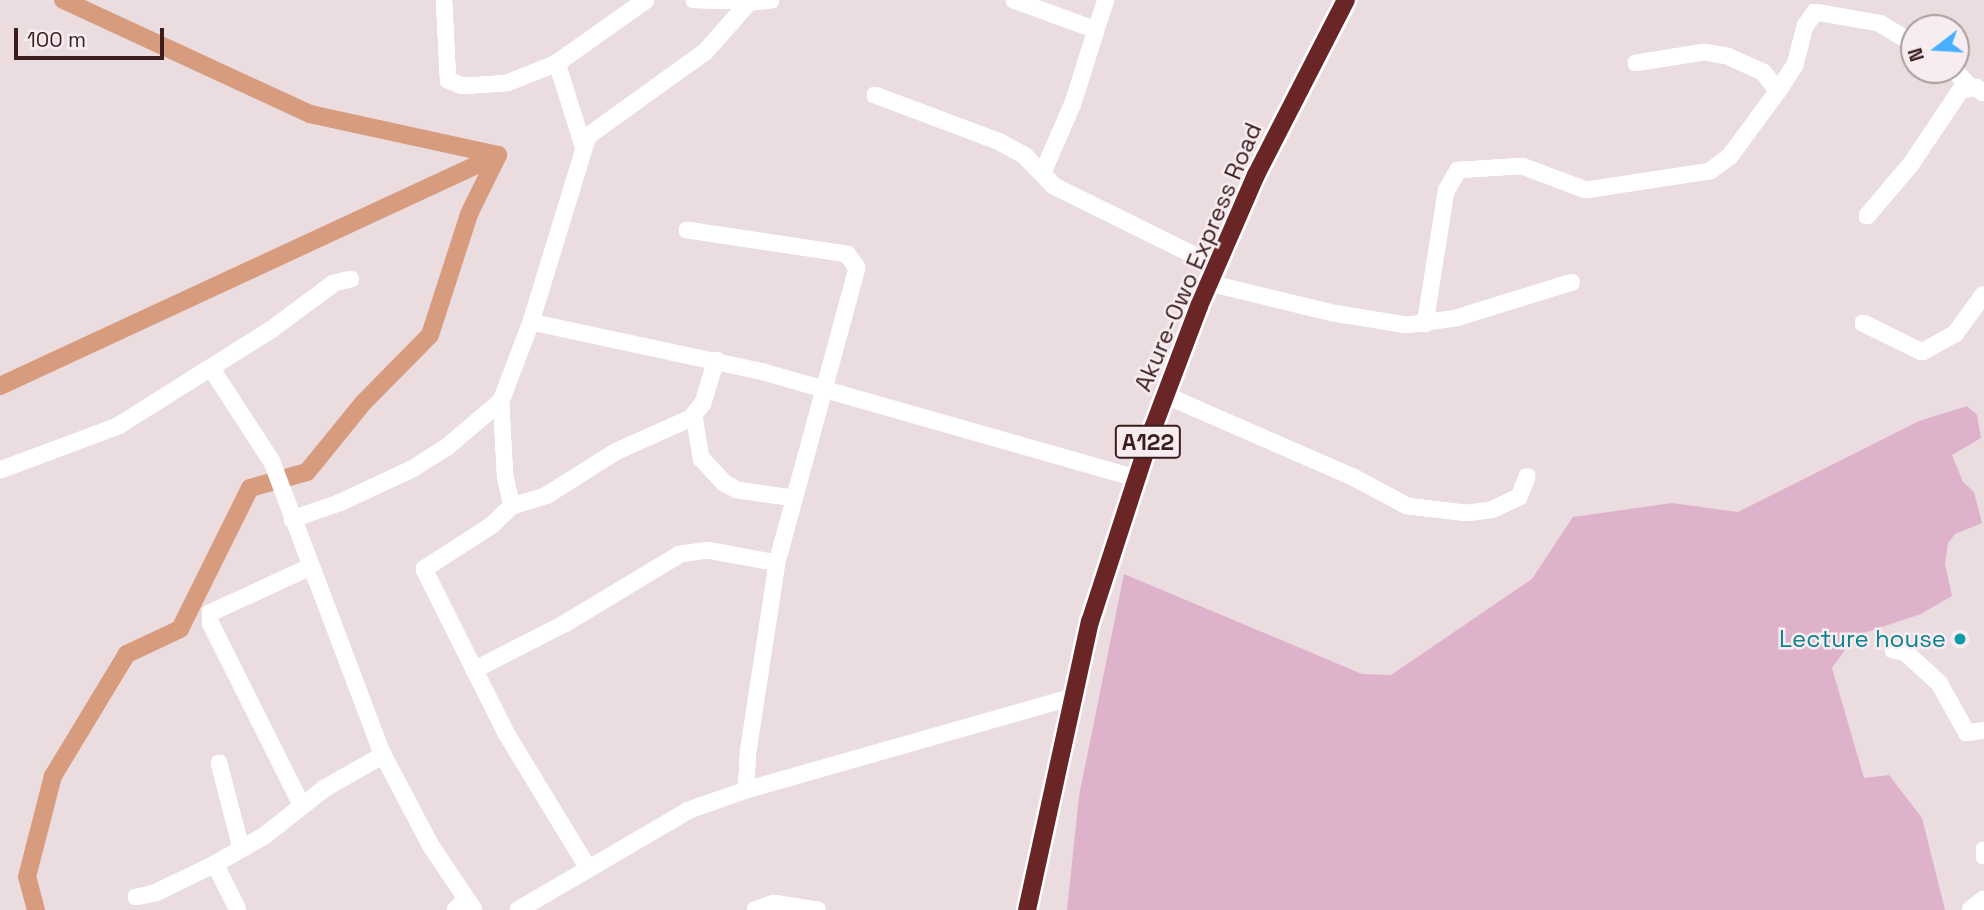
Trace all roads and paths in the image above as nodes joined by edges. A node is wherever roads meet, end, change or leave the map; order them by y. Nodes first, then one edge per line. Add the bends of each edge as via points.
1 (444, 0) edge
2 (646, 0) edge
3 (694, 0) edge
4 (771, 0) edge
5 (1014, 0) edge
6 (1106, 0) edge
7 (1346, 0) edge
8 (743, 1) edge
9 (628, 4) edge
10 (1096, 30) junction
11 (1900, 36) edge
12 (557, 63) junction
13 (1636, 63) dead end
14 (1967, 84) edge
15 (1970, 87) junction
16 (1778, 91) junction
17 (1984, 93) edge
18 (876, 95) dead end
19 (583, 146) junction
20 (1043, 172) junction
21 (1867, 216) dead end
22 (687, 230) dead end
23 (1216, 266) junction
24 (351, 279) dead end
25 (1572, 282) dead end
26 (1209, 284) junction
27 (1984, 294) edge
28 (531, 322) junction
29 (1863, 323) dead end
30 (1425, 324) junction
31 (716, 360) junction
32 (211, 368) junction
33 (821, 389) junction
34 (1165, 395) junction
35 (501, 401) junction
36 (694, 415) junction
37 (0, 470) edge
38 (1527, 477) dead end
39 (1136, 478) junction
40 (793, 498) junction
41 (512, 506) junction
42 (292, 519) junction
43 (777, 563) junction
44 (310, 567) junction
45 (1893, 650) dead end
46 (474, 670) junction
47 (1072, 697) junction
48 (1983, 733) edge
49 (383, 755) junction
50 (219, 763) dead end
51 (746, 790) junction
52 (301, 804) junction
53 (241, 848) junction
54 (1984, 850) edge
55 (1984, 856) edge
56 (215, 864) junction
57 (587, 868) junction
58 (136, 897) dead end
59 (1984, 899) edge
60 (470, 905) edge
61 (238, 910) edge
62 (455, 910) edge
63 (518, 910) edge
64 (755, 910) edge
65 (817, 910) edge
66 (1027, 910) edge
67 (1970, 910) edge

1 - 12 street via 447,74 455,85 507,83
2 - 9 street
3 - 8 street
4 - 8 street
5 - 10 street
6 - 10 street
7 - 23 highway, Akure-Owo Express Road / A122 via 1292,102
8 - 19 street via 705,52 610,117
9 - 12 street
10 - 20 street via 1073,103
11 - 16 street via 1879,23 1816,12 1808,18 1795,65
12 - 19 street
13 - 16 street via 1704,52 1727,56 1763,72
14 - 15 street
15 - 17 street
15 - 21 street via 1961,90 1911,164
16 - 30 street via 1730,156 1710,171 1596,190 1576,188 1522,166 1458,170 1446,191
18 - 20 street via 990,137
19 - 28 street
20 - 23 street via 1054,186
22 - 33 street via 848,254 854,259 856,278
23 - 26 highway, Akure-Owo Express Road / A122
24 - 32 street via 334,283
25 - 30 street
26 - 30 street via 1372,320
26 - 34 highway, Akure-Owo Express Road / A122
27 - 29 street via 1955,334 1922,352
28 - 31 street
28 - 35 street
31 - 33 street
31 - 36 street via 703,403
32 - 37 street via 118,426
32 - 42 street via 272,462
33 - 39 street
33 - 40 street
34 - 38 street via 1407,506 1467,513 1491,510 1519,497
34 - 39 highway, Akure-Owo Express Road / A122
35 - 41 street via 503,454
35 - 42 street via 447,447 412,469
36 - 40 street via 701,458 724,483 737,490
36 - 41 street via 617,451 547,495
39 - 47 highway, Akure-Owo Express Road / A122
40 - 43 street
41 - 46 street via 492,525 424,569
42 - 44 street
43 - 46 street via 707,550 680,554 564,624
43 - 51 street
44 - 49 street
44 - 52 street via 210,613 210,622
45 - 48 street via 1906,653 1939,683 1966,733
46 - 57 street
47 - 51 street
47 - 66 highway, Akure-Owo Express Road / A122
49 - 52 street
49 - 60 street via 431,846
50 - 53 street
51 - 57 street via 689,810
52 - 53 street
53 - 56 street
54 - 55 street
56 - 58 street via 155,893
56 - 61 street
57 - 63 street
59 - 67 street
60 - 62 street
64 - 65 street via 774,903

